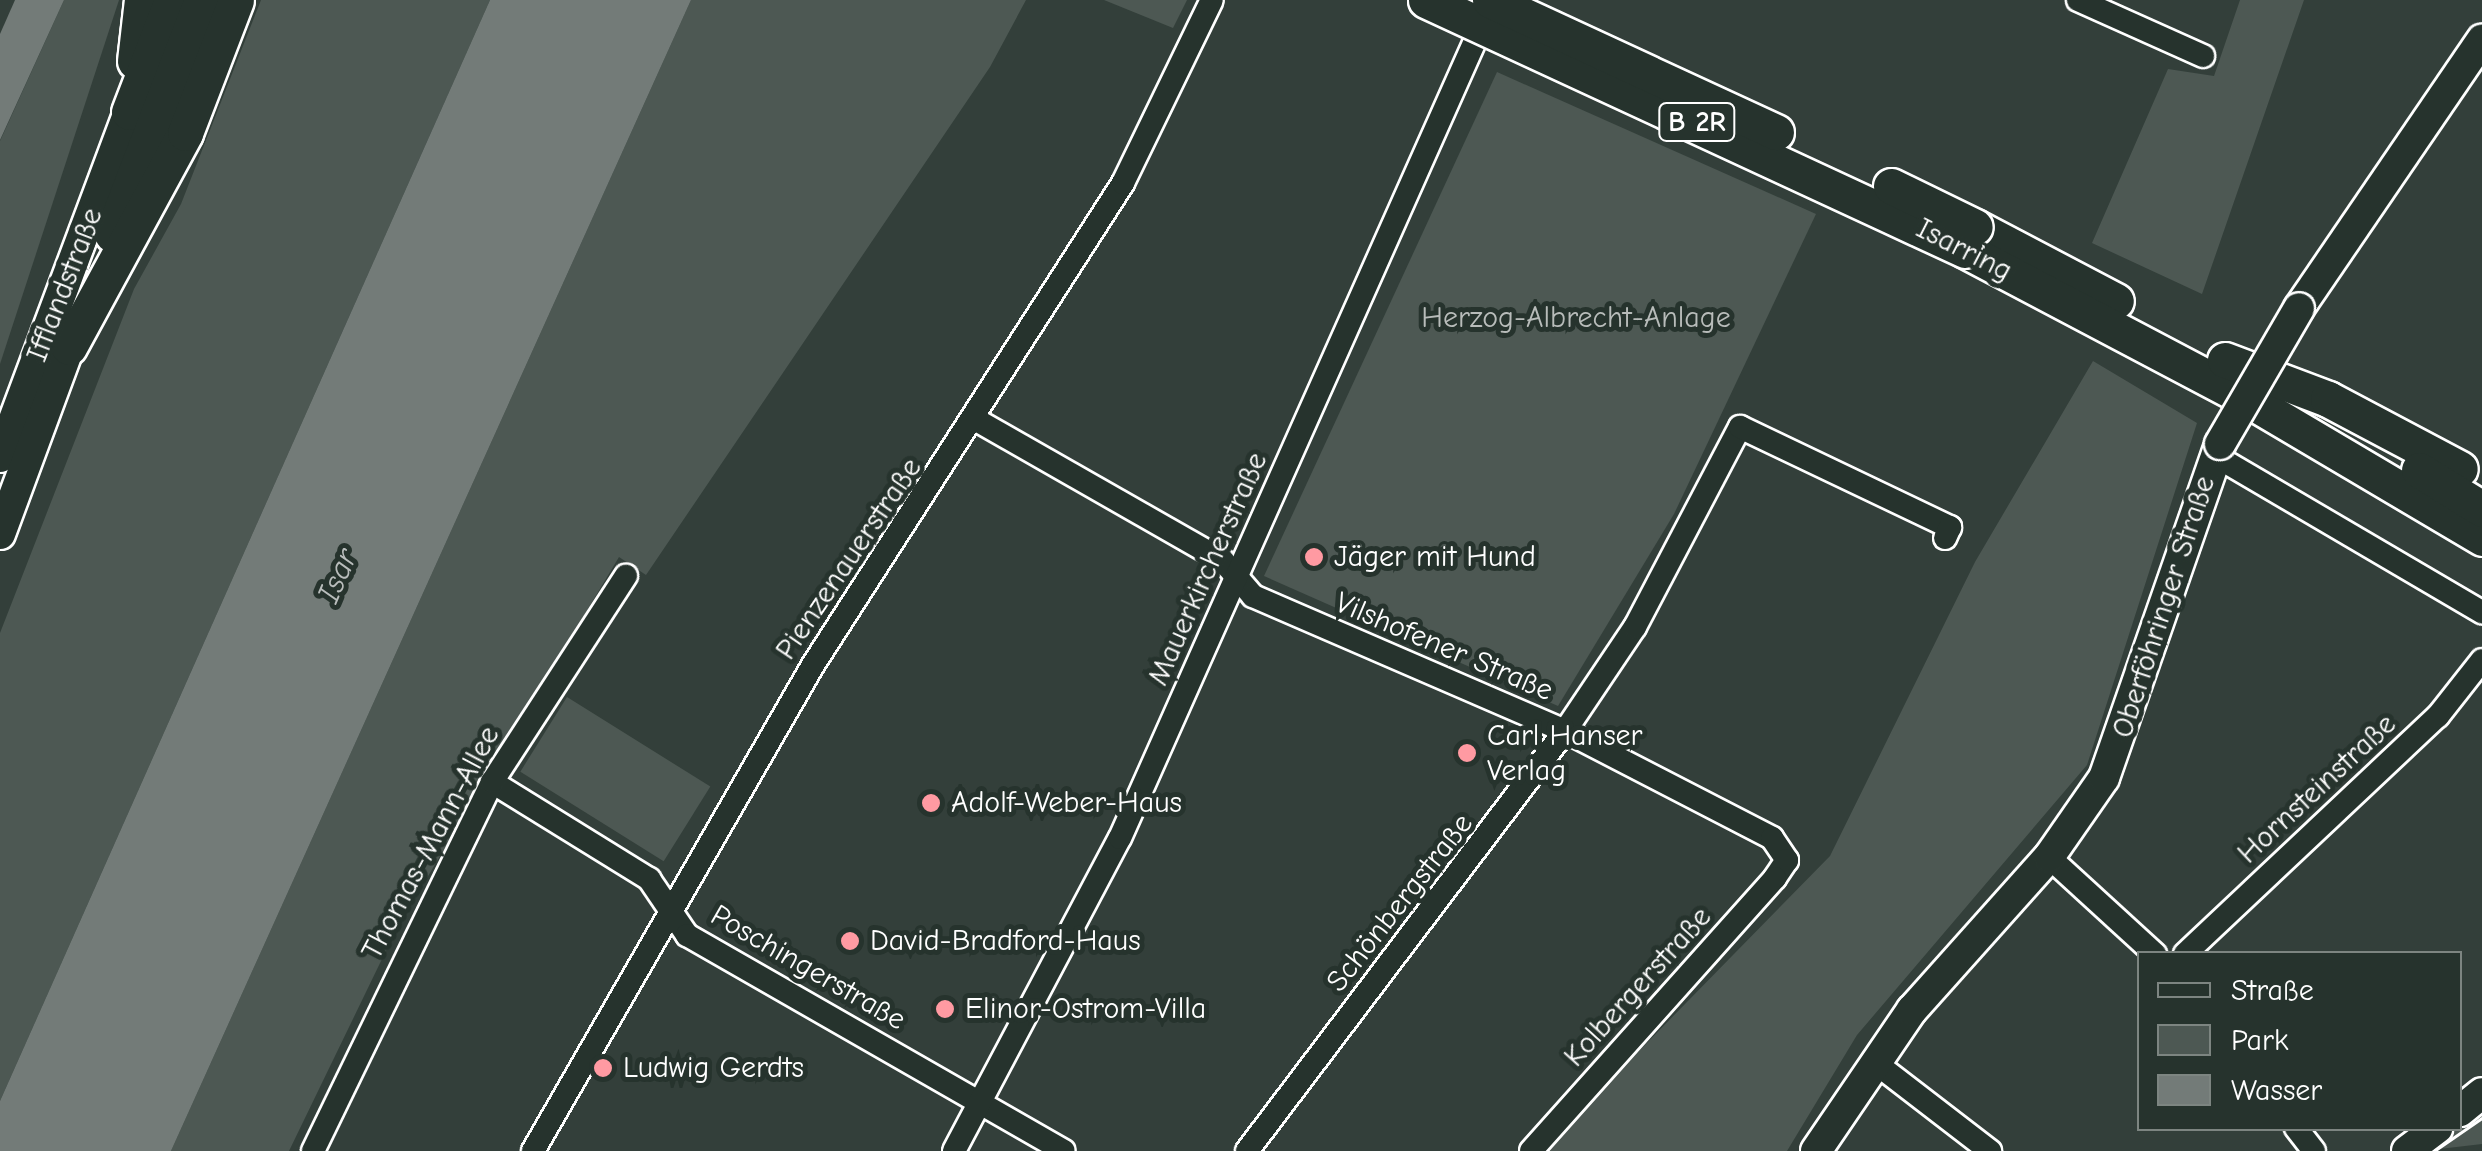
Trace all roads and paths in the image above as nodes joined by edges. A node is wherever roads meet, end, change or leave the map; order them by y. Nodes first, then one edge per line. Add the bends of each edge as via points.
1 (142, 0) edge
2 (172, 0) edge
3 (202, 0) edge
4 (236, 0) edge
5 (1212, 0) edge
6 (1426, 0) edge
7 (1492, 0) edge
8 (2078, 0) edge
9 (2482, 40) edge
10 (2203, 56) dead end
11 (129, 112) junction
12 (1970, 238) junction
13 (68, 347) junction
14 (2225, 360) junction
15 (2244, 397) junction
16 (978, 421) junction
17 (2217, 449) junction
18 (0, 457) edge
19 (2482, 483) edge
20 (2482, 508) edge
21 (0, 534) edge
22 (1945, 538) dead end
23 (2482, 538) edge
24 (2482, 565) edge
25 (626, 576) dead end
26 (1238, 582) junction
27 (2482, 612) edge
28 (2482, 660) edge
29 (1565, 731) junction
30 (492, 782) junction
31 (2049, 857) junction
32 (1786, 860) joint
33 (668, 906) junction
34 (2151, 951) edge
35 (2189, 951) edge
36 (1872, 1060) junction
37 (2482, 1094) edge
38 (981, 1104) junction
39 (2462, 1109) edge
40 (2298, 1131) edge
41 (2432, 1131) edge
42 (313, 1151) edge
43 (533, 1151) edge
44 (954, 1151) edge
45 (1064, 1151) edge
46 (1247, 1151) edge
47 (1531, 1151) edge
48 (1816, 1151) edge
49 (1990, 1151) edge
50 (2314, 1151) edge
51 (2407, 1151) edge

1 - 11 highway
2 - 11 highway
3 - 13 highway
4 - 13 highway via 185,133
5 - 16 street, Pienzenauerstraße via 1123,183
6 - 12 highway, Isarring / B 2R, bridge
7 - 12 highway, Isarring / B 2R, bridge
7 - 26 street, Mauerkircherstraße
8 - 10 street
9 - 17 main road, Oberföhringer Straße, bridge via 2299,308
11 - 18 main road, Ifflandstraße
12 - 14 highway, Isarring / B 2R
12 - 15 highway, Isarring / B 2R
13 - 21 main road, Ifflandstraße
14 - 19 highway via 2370,418
14 - 20 highway, Isarring / B 2R
15 - 23 highway, Isarring / B 2R
15 - 24 highway
16 - 26 street, Vilshofener Straße via 1223,562
16 - 33 street, Pienzenauerstraße via 813,665
17 - 27 street
17 - 31 main road, Oberföhringer Straße via 2125,732
22 - 29 street, Schönbergstraße via 1950,527 1740,427 1635,627
25 - 30 street, Thomas-Mann-Allee
26 - 29 street, Vilshofener Straße
26 - 38 street, Mauerkircherstraße via 1120,838
28 - 35 street, Hornsteinstraße via 2438,716
29 - 32 street, Vilshofener Straße via 1772,838
29 - 46 street, Schönbergstraße
30 - 33 street, Poschingerstraße via 648,879
30 - 42 street, Thomas-Mann-Allee
31 - 34 street
31 - 36 main road, Oberföhringer Straße
32 - 47 street, Kolbergerstraße
33 - 38 street, Poschingerstraße via 687,934
33 - 43 street, Pienzenauerstraße
36 - 48 main road, Oberföhringer Straße
36 - 49 street
37 - 39 main road
38 - 44 street, Mauerkircherstraße
38 - 45 street, Poschingerstraße
40 - 50 street
41 - 51 main road

